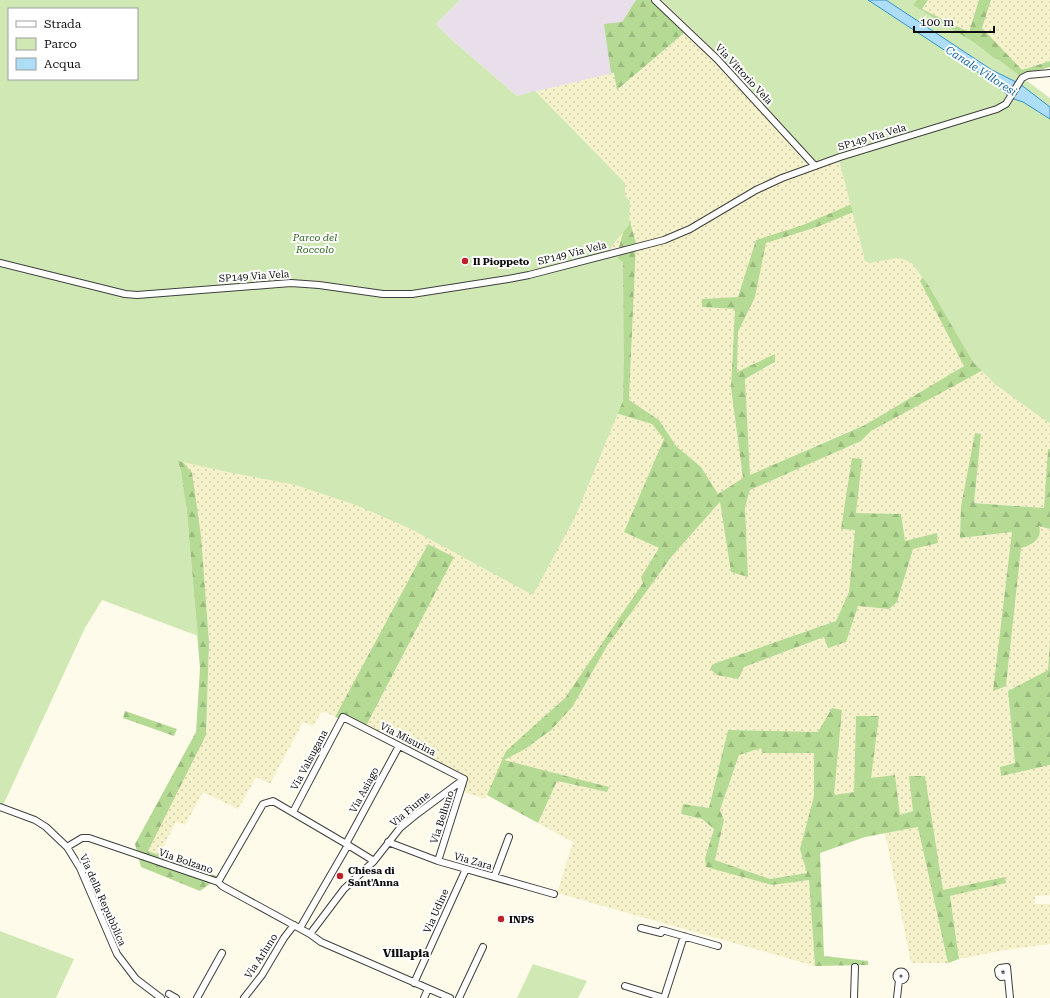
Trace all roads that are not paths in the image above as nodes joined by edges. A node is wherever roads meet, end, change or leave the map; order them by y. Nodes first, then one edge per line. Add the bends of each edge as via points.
1 (655, 0) edge
2 (1050, 73) edge
3 (815, 166) junction
4 (0, 263) edge
5 (343, 717) joint
6 (399, 746) junction
7 (464, 779) junction
8 (0, 807) edge
9 (293, 812) junction
10 (509, 837) dead end
11 (388, 842) junction
12 (348, 845) junction
13 (67, 847) junction
14 (374, 861) junction
15 (438, 861) junction
16 (466, 869) junction
17 (494, 877) junction
18 (218, 882) junction
19 (554, 894) dead end
20 (297, 927) junction
21 (641, 928) dead end
22 (310, 934) junction
23 (684, 936) junction
24 (718, 946) dead end
25 (483, 947) dead end
26 (222, 953) dead end
27 (855, 967) dead end
28 (1008, 976) dead end
29 (899, 980) dead end
30 (414, 983) junction
31 (625, 986) dead end
32 (428, 989) junction
33 (169, 994) dead end
34 (161, 998) edge
35 (176, 998) edge
36 (197, 998) edge
37 (244, 998) edge
38 (424, 998) edge
39 (450, 998) edge
40 (459, 998) edge
41 (664, 998) edge
42 (854, 998) edge
43 (897, 998) edge
44 (1010, 998) edge

1 - 3 street, Via Vittorio Vela via 716,59
2 - 3 street, SP149 Via Vela via 1022,78 1006,104 997,109
3 - 4 street, SP149 Via Vela via 760,188 690,229 664,240 529,275 421,293 383,294 291,283 137,295
5 - 6 street, Via Misurina
5 - 9 street, Via Valsugana
6 - 7 street, Via Misurina
6 - 12 street, Via Asiago via 347,842
7 - 11 street, Via Fiume via 400,828
7 - 15 street, Via Belluno
8 - 13 street, Via della Repubblica via 35,820
9 - 12 street
9 - 18 street via 273,801 263,804
10 - 17 street
11 - 14 street, Via Fiume
11 - 15 street, Via Zara
12 - 14 street
12 - 20 street, Via Asiago
13 - 18 street, Via Bolzano via 82,838 88,838
13 - 34 street, Via della Repubblica via 80,868 117,954 136,979
14 - 22 street, Via Fiume via 344,889
15 - 16 street, Via Zara
16 - 17 street, Via Zara
16 - 30 street, Via Udine
17 - 19 street, Via Zara
18 - 20 street, Via Bolzano
20 - 22 street, Via Bolzano
20 - 37 street, Via Arluno via 284,938 266,970
21 - 23 street
22 - 30 street, Via Bolzano via 321,942
23 - 24 street
23 - 41 street
25 - 40 street
26 - 36 street
27 - 42 street
28 - 44 street
29 - 43 street
30 - 32 street, Via Bolzano
31 - 41 street
32 - 38 street
32 - 39 street, Via Bolzano
33 - 35 street

